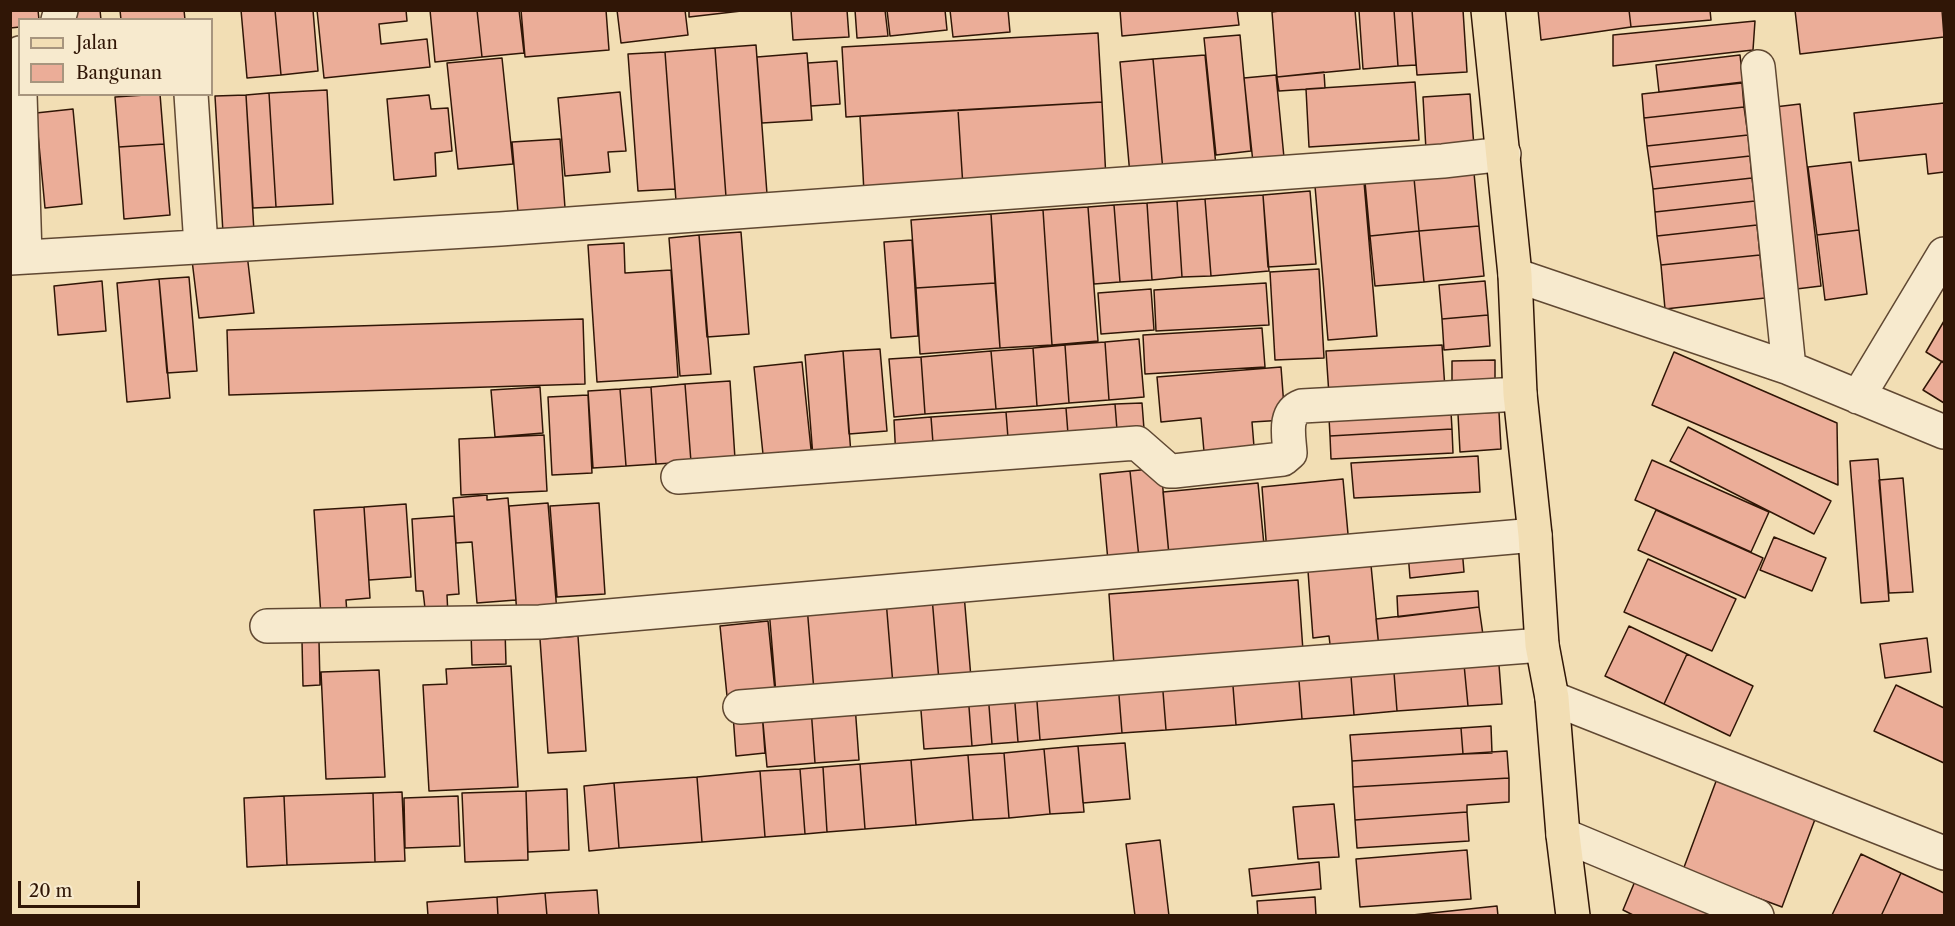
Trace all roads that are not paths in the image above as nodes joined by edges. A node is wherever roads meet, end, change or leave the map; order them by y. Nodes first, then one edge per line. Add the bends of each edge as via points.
1 (1488, 10) edge
2 (1758, 67) dead end
3 (20, 96) edge
4 (190, 96) edge
5 (1504, 154) junction
6 (201, 246) junction
7 (1944, 254) edge
8 (18, 257) edge
9 (1515, 275) junction
10 (1789, 368) junction
11 (1520, 394) junction
12 (1858, 397) junction
13 (1944, 432) edge
14 (678, 477) dead end
15 (1535, 535) junction
16 (267, 626) dead end
17 (1542, 645) junction
18 (1552, 698) junction
19 (740, 707) dead end
20 (1563, 835) junction
21 (1944, 854) edge
22 (1573, 915) edge
23 (1757, 915) edge

1 - 5 main road
2 - 10 street
3 - 8 street
4 - 6 street
5 - 6 street via 973,196
5 - 9 main road
6 - 8 street
7 - 12 street
9 - 10 street
9 - 11 main road
10 - 12 street
11 - 14 street via 1302,406 1289,415 1290,453 1283,459 1174,471 1169,471 1137,443
11 - 15 main road
12 - 13 street
15 - 16 street via 540,622
15 - 17 main road
17 - 18 main road
17 - 19 street
18 - 20 main road
18 - 21 street
20 - 22 main road
20 - 23 street

